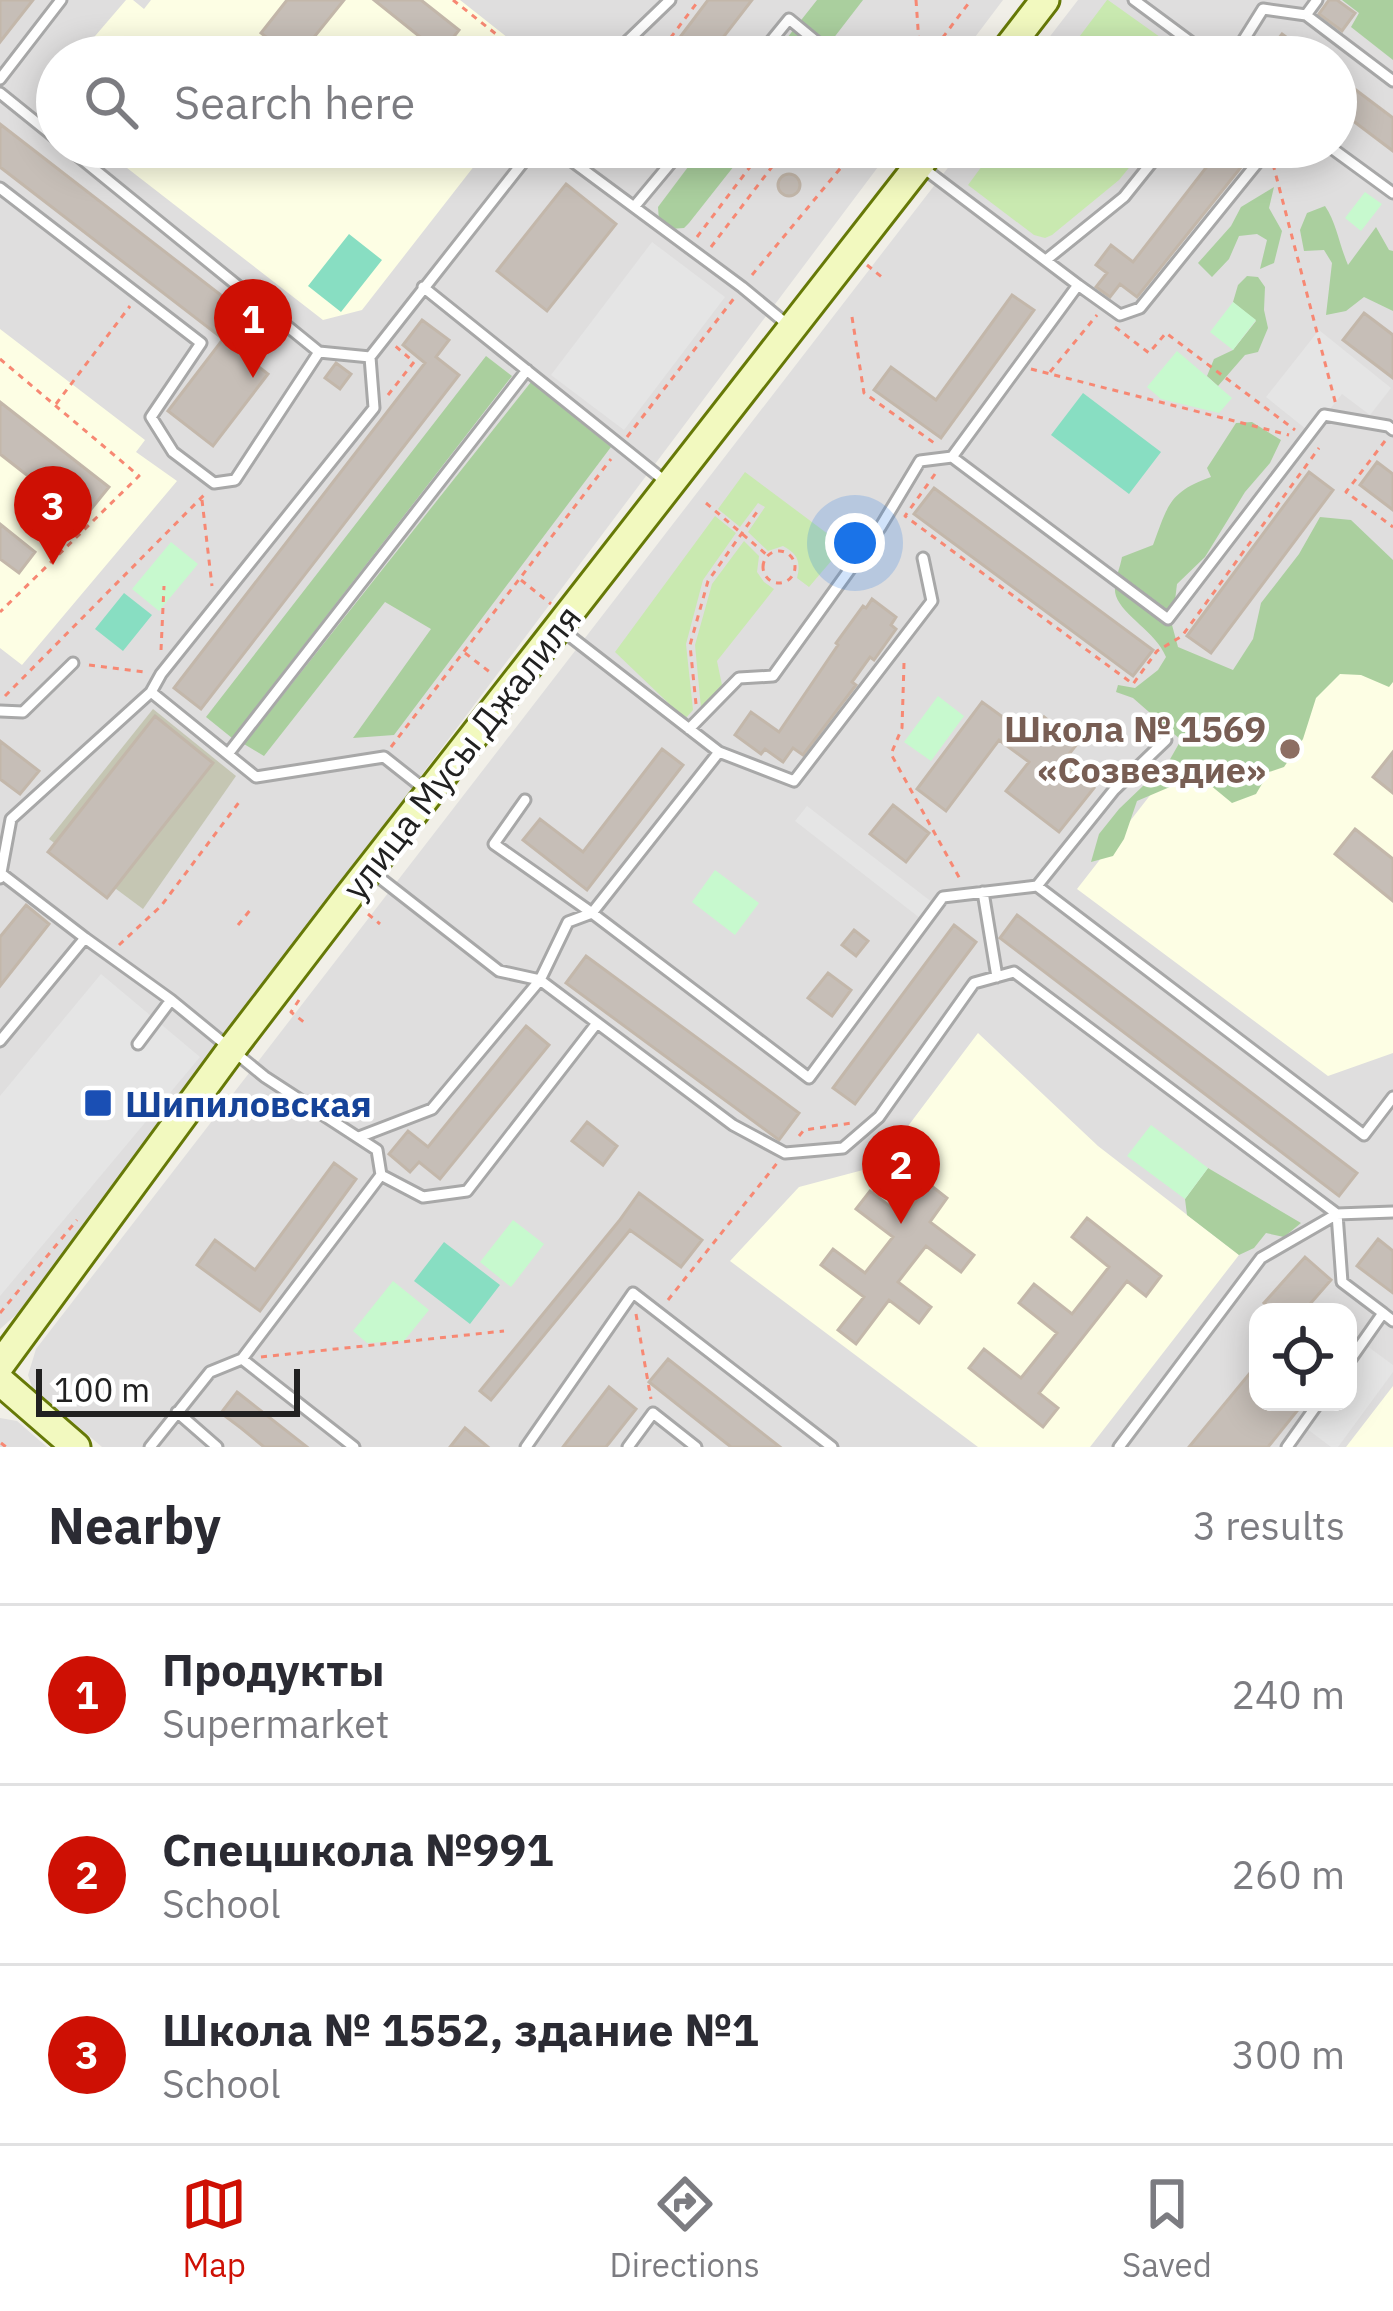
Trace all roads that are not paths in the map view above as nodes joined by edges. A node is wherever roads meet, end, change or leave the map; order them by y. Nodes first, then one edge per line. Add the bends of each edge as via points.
1 (62, 0) edge
2 (670, 0) edge
3 (1045, 0) edge
4 (1134, 0) edge
5 (1252, 0) edge
6 (1317, 0) edge
7 (1263, 9) junction
8 (1306, 15) junction
9 (633, 36) edge
10 (775, 36) edge
11 (810, 36) edge
12 (1017, 36) edge
13 (1183, 36) edge
14 (1246, 36) edge
15 (1334, 36) edge
16 (1357, 54) edge
17 (0, 79) edge
18 (1393, 81) edge
19 (0, 93) edge
20 (36, 122) edge
21 (1357, 167) edge
22 (93, 168) edge
23 (519, 168) edge
24 (581, 168) edge
25 (666, 168) edge
26 (918, 168) edge
27 (941, 168) edge
28 (1147, 168) edge
29 (1254, 168) edge
30 (0, 188) edge
31 (1393, 193) edge
32 (634, 207) junction
33 (1046, 260) junction
34 (1078, 285) junction
35 (423, 287) junction
36 (791, 328) junction
37 (319, 352) junction
38 (370, 356) junction
39 (527, 370) junction
40 (1393, 430) edge
41 (947, 458) junction
42 (670, 486) junction
43 (923, 558) dead end
44 (558, 627) junction
45 (73, 663) road end
46 (152, 692) junction
47 (0, 711) edge
48 (689, 729) junction
49 (1166, 740) dead end
50 (719, 752) junction
51 (228, 754) junction
52 (431, 794) junction
53 (525, 800) dead end
54 (370, 870) junction
55 (1, 876) edge
56 (1037, 886) junction
57 (983, 892) junction
58 (592, 913) junction
59 (85, 938) junction
60 (998, 976) junction
61 (540, 980) junction
62 (171, 1000) junction
63 (597, 1023) junction
64 (0, 1041) edge
65 (138, 1044) dead end
66 (231, 1050) junction
67 (1393, 1097) edge
68 (359, 1137) junction
69 (381, 1175) junction
70 (1393, 1212) edge
71 (1337, 1214) junction
72 (1383, 1313) junction
73 (1393, 1321) edge
74 (1357, 1350) edge
75 (242, 1359) junction
76 (0, 1365) edge
77 (0, 1381) edge
78 (1313, 1411) edge
79 (177, 1412) junction
80 (76, 1447) edge
81 (150, 1447) edge
82 (217, 1447) edge
83 (354, 1447) edge
84 (526, 1447) edge
85 (628, 1447) edge
86 (696, 1447) edge
87 (832, 1447) edge
88 (1119, 1447) edge
89 (1287, 1447) edge

1 - 17 lane
2 - 9 lane
3 - 12 main road
4 - 13 lane
5 - 7 lane
6 - 8 lane
7 - 8 lane
7 - 14 lane
8 - 15 lane
10 - 11 lane via 789,19
16 - 18 lane
19 - 20 lane
21 - 31 lane
22 - 37 lane
23 - 35 lane
24 - 32 lane
25 - 32 lane
26 - 36 main road, улица Мусы Джалиля
27 - 33 lane
28 - 33 lane
29 - 34 lane via 1141,308 1120,315
30 - 37 lane via 201,343 151,417 173,452 214,483 235,480
32 - 36 lane
33 - 34 lane
34 - 41 lane
35 - 38 lane
35 - 39 lane
36 - 42 main road, улица Мусы Джалиля
37 - 38 lane
38 - 46 lane via 374,408
39 - 42 lane
39 - 51 lane
40 - 41 lane via 1324,416 1168,620
41 - 48 lane via 920,460 773,676 739,678
42 - 44 main road, улица Мусы Джалиля
43 - 50 lane via 932,601 794,781
44 - 48 lane
44 - 52 main road, улица Мусы Джалиля
45 - 47 lane via 23,712
46 - 51 lane
46 - 55 lane via 11,819
48 - 50 lane
49 - 56 lane
50 - 58 lane
51 - 52 lane via 256,776 384,757
52 - 54 main road, улица Мусы Джалиля
53 - 58 lane via 494,844
54 - 61 lane via 499,971
54 - 66 main road, улица Мусы Джалиля
55 - 59 lane
56 - 57 lane
56 - 67 lane via 1364,1135
57 - 58 lane via 943,898 808,1078
57 - 60 lane
58 - 61 lane via 568,922
59 - 62 lane
59 - 64 lane
60 - 63 lane via 974,983 879,1117 843,1148 784,1153
60 - 71 lane via 1014,972
61 - 63 lane
61 - 68 lane via 432,1108
62 - 65 lane
62 - 66 lane
63 - 69 lane via 467,1192 423,1197
66 - 68 lane
66 - 76 main road, улица Мусы Джалиля
68 - 69 lane via 377,1150
69 - 75 lane
70 - 71 lane
71 - 72 lane via 1342,1282
71 - 88 lane via 1262,1258
72 - 73 lane
72 - 74 lane
75 - 79 lane via 209,1372
75 - 83 lane
77 - 80 main road
78 - 89 lane
79 - 81 lane
79 - 82 lane
84 - 87 lane via 633,1293
85 - 86 lane via 653,1413

